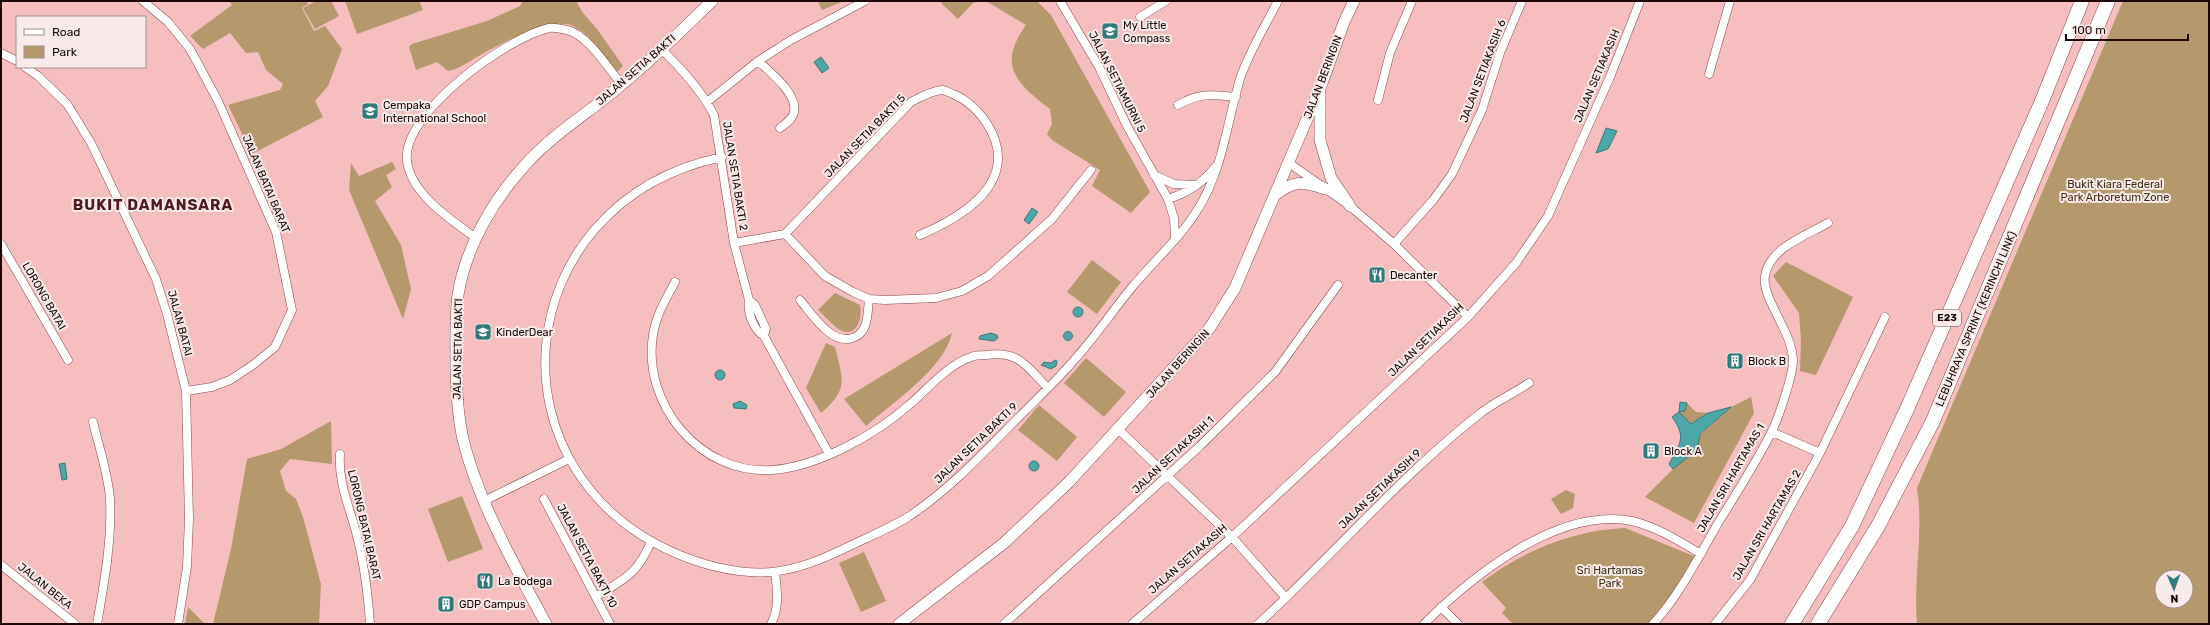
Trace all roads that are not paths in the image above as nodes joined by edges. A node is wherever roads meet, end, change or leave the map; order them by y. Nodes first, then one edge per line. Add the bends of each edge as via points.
1 (143, 1) edge
2 (712, 1) edge
3 (865, 1) edge
4 (1060, 1) edge
5 (1166, 1) edge
6 (1278, 1) edge
7 (1354, 1) edge
8 (1412, 1) edge
9 (1522, 1) edge
10 (1640, 1) edge
11 (1730, 1) edge
12 (2082, 1) edge
13 (2108, 1) edge
14 (705, 5) edge
15 (1140, 17) dead end
16 (660, 48) junction
17 (1, 53) edge
18 (16, 60) edge
19 (758, 62) junction
20 (26, 68) edge
21 (1709, 74) dead end
22 (622, 85) junction
23 (1320, 86) junction
24 (1236, 97) junction
25 (1378, 100) dead end
26 (707, 102) junction
27 (1178, 105) dead end
28 (780, 128) dead end
29 (722, 157) junction
30 (1218, 162) junction
31 (1288, 163) junction
32 (1091, 170) dead end
33 (1153, 174) junction
34 (1197, 185) junction
35 (1326, 189) junction
36 (1273, 197) junction
37 (1168, 199) junction
38 (1350, 206) junction
39 (1828, 223) dead end
40 (785, 234) junction
41 (920, 235) dead end
42 (476, 238) junction
43 (1175, 238) junction
44 (734, 243) junction
45 (1, 244) edge
46 (1394, 244) junction
47 (675, 282) dead end
48 (1338, 285) dead end
49 (869, 299) junction
50 (800, 300) dead end
51 (1468, 317) junction
52 (1885, 317) dead end
53 (68, 360) dead end
54 (1529, 383) dead end
55 (1048, 388) junction
56 (186, 390) junction
57 (93, 422) dead end
58 (1118, 429) junction
59 (1772, 432) junction
60 (340, 454) dead end
61 (829, 454) junction
62 (1820, 454) junction
63 (569, 459) junction
64 (1166, 475) junction
65 (544, 499) dead end
66 (484, 501) junction
67 (1232, 537) junction
68 (651, 542) junction
69 (1701, 554) junction
70 (1, 565) edge
71 (775, 572) junction
72 (597, 596) junction
73 (1286, 598) junction
74 (1441, 607) junction
75 (75, 624) edge
76 (96, 624) edge
77 (178, 624) edge
78 (370, 624) edge
79 (546, 624) edge
80 (610, 624) edge
81 (771, 624) edge
82 (899, 624) edge
83 (1004, 624) edge
84 (1132, 624) edge
85 (1258, 624) edge
86 (1424, 624) edge
87 (1458, 624) edge
88 (1653, 624) edge
89 (1715, 624) edge
90 (1792, 624) edge
91 (1818, 624) edge

1 - 56 street, JALAN BATAI BARAT via 168,22 190,49 218,101 276,232 292,310 275,347 253,365 212,388
2 - 14 street, JALAN SETIA BAKTI
3 - 19 street via 791,40
4 - 33 street, JALAN SETIAMURNI 5 via 1099,67
5 - 15 street
6 - 24 street, JALAN SETIA BAKTI 9 via 1243,70
7 - 23 street, JALAN BERINGIN
8 - 25 street via 1390,53
9 - 46 street, JALAN SETIAKASIH 6 via 1500,53 1482,110 1452,174 1434,199
10 - 51 street, JALAN SETIAKASIH via 1610,77 1548,216 1516,263
11 - 21 street
12 - 90 highway, E23 via 2042,101 1907,409 1852,526
13 - 91 highway, LEBUHRAYA SPRINT (KERINCHI LINK) / E23 via 1933,421 1878,526
14 - 16 street, JALAN SETIA BAKTI via 693,21
16 - 22 street, JALAN SETIA BAKTI
16 - 26 street, JALAN SETIA BAKTI 2
17 - 18 street
19 - 26 street
19 - 28 street via 777,78 794,104 790,120
20 - 56 street, JALAN BATAI via 67,104 91,143 156,279 168,314
22 - 42 street, JALAN SETIA BAKTI via 527,163 492,209
22 - 42 street via 585,40 568,30 550,28 508,45 462,77 440,97 413,136 407,161 411,174 430,201 440,212
23 - 31 street, JALAN BERINGIN
23 - 38 street via 1320,140 1331,178
24 - 27 street via 1202,94
24 - 30 street, JALAN SETIA BAKTI 9
26 - 29 street, JALAN SETIA BAKTI 2 via 714,115
29 - 44 street, JALAN SETIA BAKTI 2
29 - 63 street, JALAN SETIA BAKTI 9 via 672,172 622,201 591,232 567,269 552,310 546,368 548,397 553,418
30 - 34 street via 1211,173
30 - 43 street, JALAN SETIA BAKTI 9 via 1204,200
31 - 35 street
31 - 36 street, JALAN BERINGIN
32 - 49 street via 1052,219 988,276 962,291 936,298
33 - 34 street via 1174,184
33 - 37 street, JALAN SETIAMURNI 5
34 - 37 street
35 - 36 street via 1302,182 1287,185
35 - 38 street
36 - 58 street, JALAN BERINGIN via 1235,288 1209,329
37 - 43 street, JALAN SETIAMURNI 5 via 1174,218
38 - 46 street
39 - 59 street, JALAN SRI HARTAMAS 1 via 1781,250 1770,263 1764,276 1768,294 1790,339 1793,352 1793,365
40 - 41 street, JALAN SETIA BAKTI 5 via 911,102 926,94 943,90 961,97 982,115 992,133 997,152 997,167 986,190 973,203 957,216
40 - 44 street
40 - 49 street via 825,276
42 - 66 street, JALAN SETIA BAKTI via 464,266 458,296 457,403 464,446
43 - 55 street, JALAN SETIA BAKTI 9
44 - 61 street, JALAN SETIA BAKTI 2 via 749,300 748,308 758,333 764,336
45 - 53 street, LORONG BATAI
46 - 51 street
47 - 61 street via 661,307 653,335 652,368 662,401 682,433 724,462 745,468 770,470 798,467
48 - 64 street, JALAN SETIAKASIH 1 via 1275,372 1200,446
49 - 50 street via 864,329 854,338 844,340 826,329
51 - 67 street, JALAN SETIAKASIH
52 - 62 street, JALAN SRI HARTAMAS 2
54 - 73 street, JALAN SETIAKASIH 9 via 1483,411 1412,471
55 - 61 street via 1016,357 1009,354 971,356 953,366 908,407 883,425
55 - 71 street, JALAN SETIA BAKTI 9 via 952,483 906,518 822,558
56 - 77 street, JALAN BATAI via 190,519 187,567
57 - 76 street via 110,500 106,576
58 - 64 street
58 - 82 street, JALAN BERINGIN via 1069,482 1004,543
59 - 62 street
59 - 69 street, JALAN SRI HARTAMAS 1
60 - 78 street, LORONG BATAI BARAT via 340,479 356,533 368,593
62 - 89 street, JALAN SRI HARTAMAS 2 via 1750,580
63 - 66 street
63 - 68 street, JALAN SETIA BAKTI 9 via 591,491 609,511
64 - 67 street
64 - 83 street, JALAN SETIAKASIH 1
65 - 72 street, JALAN SETIA BAKTI 10
66 - 79 street, JALAN SETIA BAKTI
67 - 73 street
67 - 84 street, JALAN SETIAKASIH
68 - 71 street, JALAN SETIA BAKTI 9 via 674,553 717,567
68 - 72 street via 634,572
69 - 74 street via 1662,531 1631,521 1600,520 1582,523 1540,538 1500,559
69 - 88 street, JALAN SRI HARTAMAS 1 via 1663,613
70 - 75 street, JALAN BEKA
71 - 81 street via 778,604
72 - 80 street, JALAN SETIA BAKTI 10
73 - 85 street, JALAN SETIAKASIH 9
74 - 86 street
74 - 87 street

